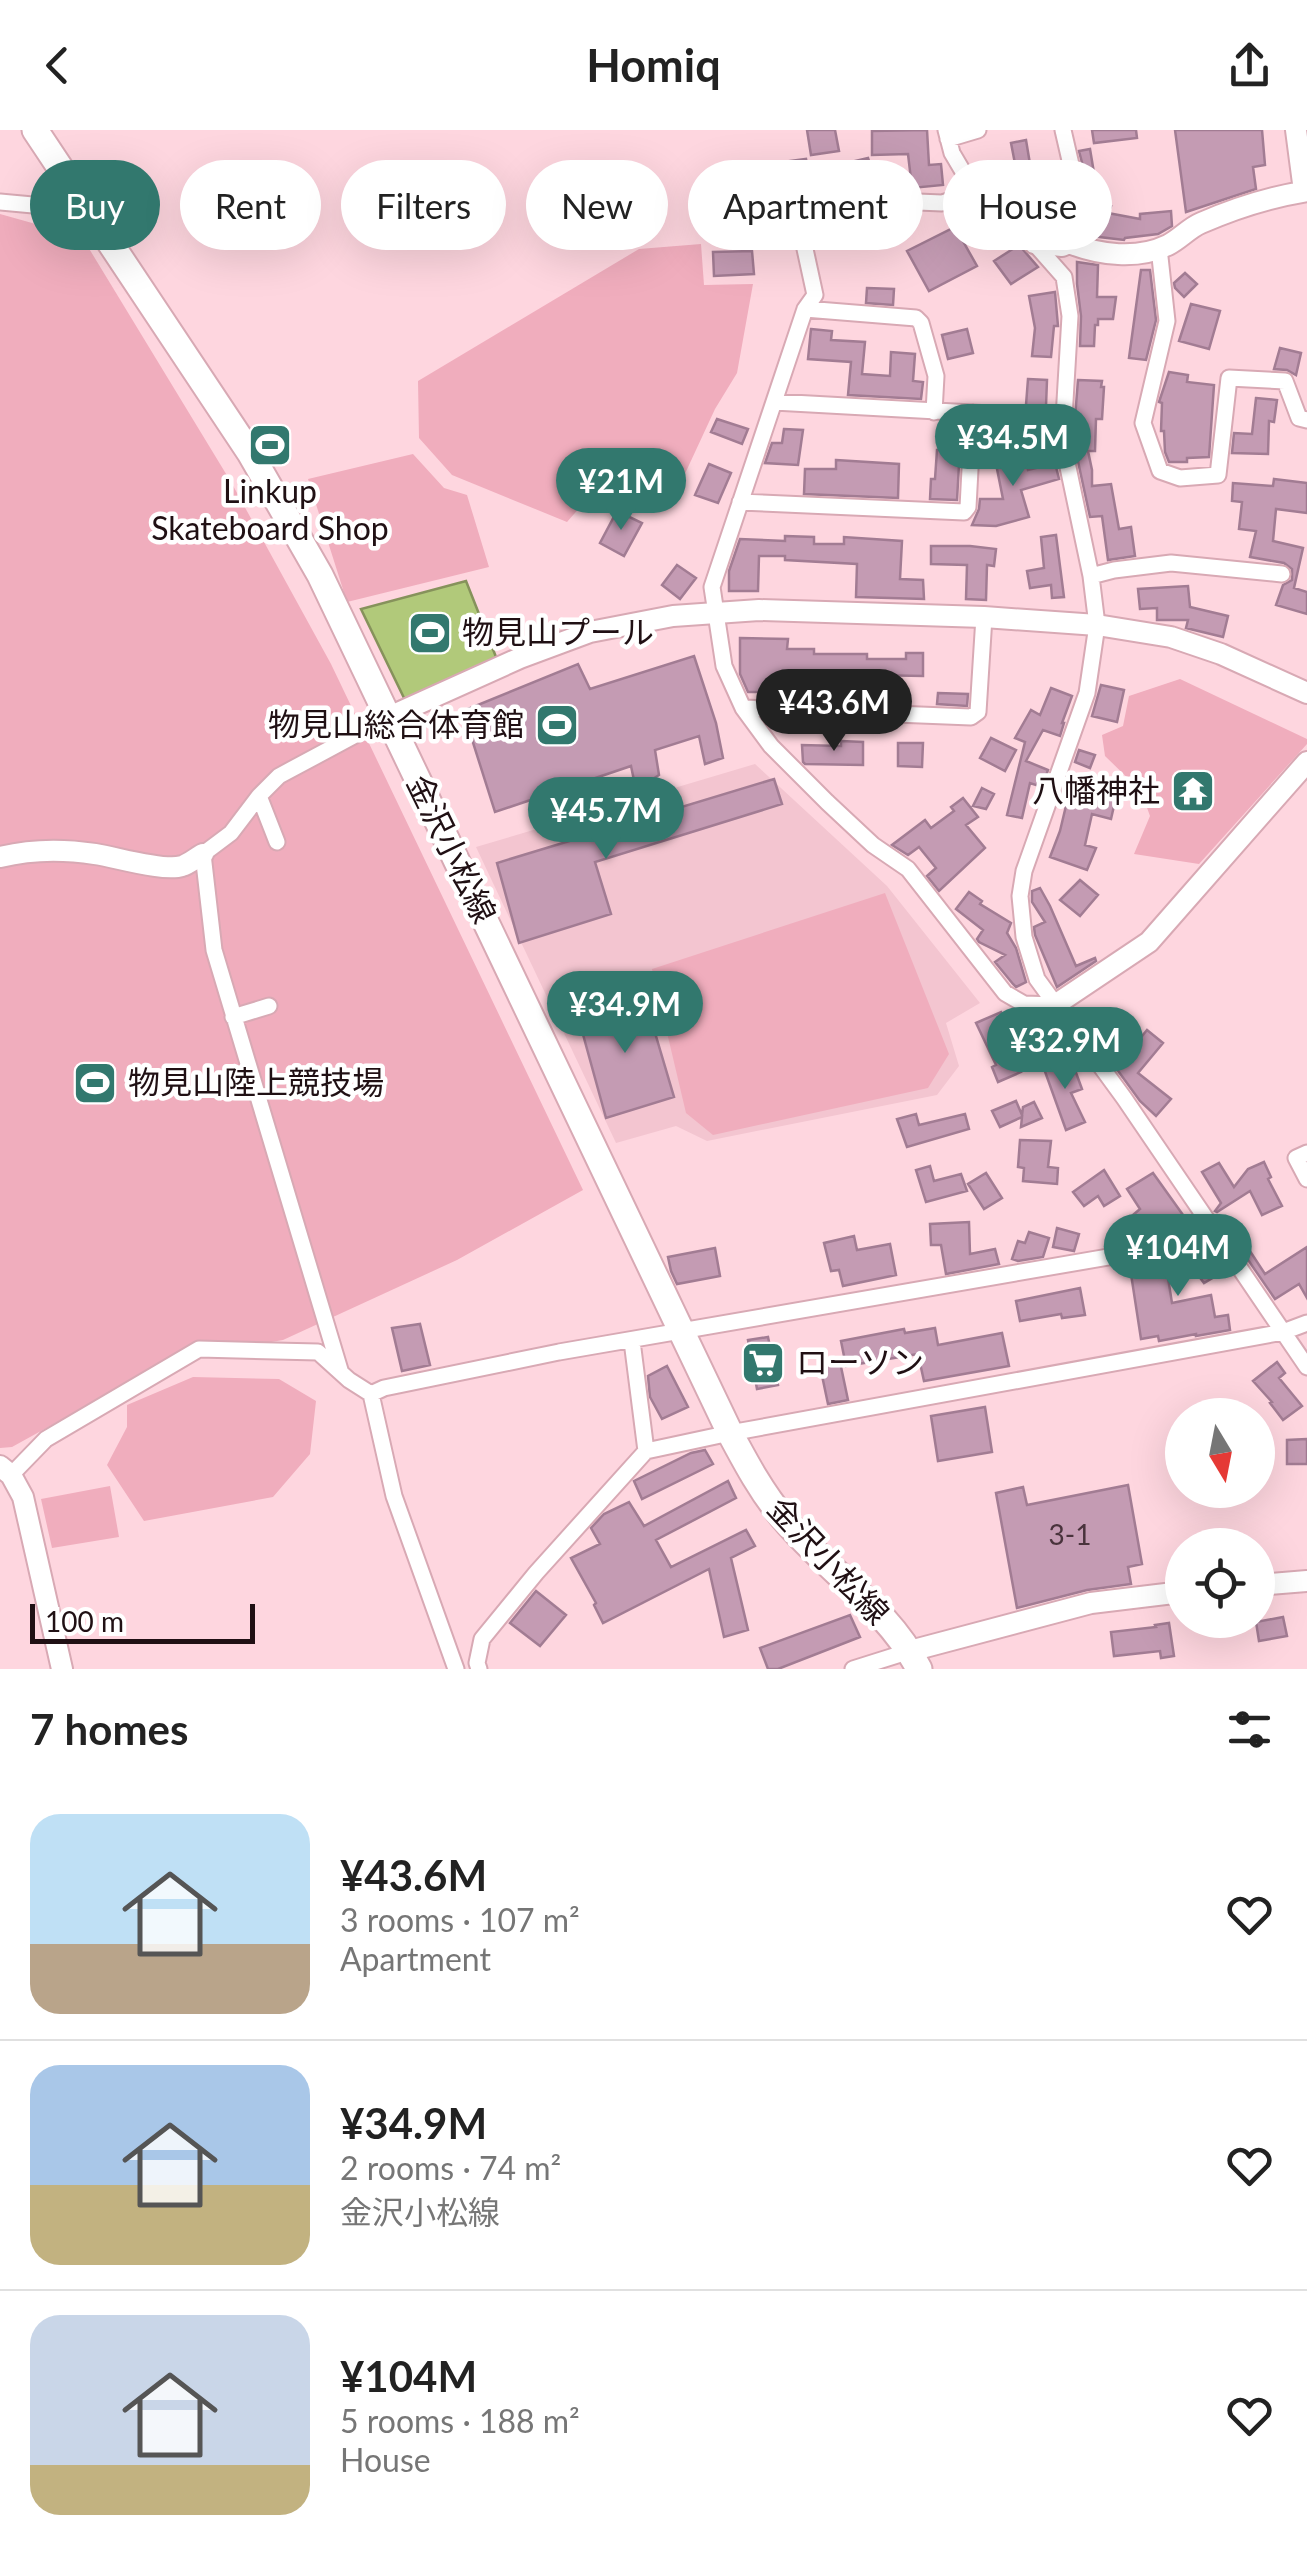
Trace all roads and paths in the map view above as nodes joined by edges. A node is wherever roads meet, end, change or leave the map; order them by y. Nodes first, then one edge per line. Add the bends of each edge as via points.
1 (35, 130) edge
2 (978, 130) edge
3 (1064, 130) edge
4 (1296, 130) edge
5 (947, 134) edge
6 (54, 160) edge
7 (956, 160) edge
8 (1070, 160) edge
9 (1306, 191) edge
10 (0, 202) edge
11 (943, 203) edge
12 (30, 205) edge
13 (1159, 248) junction
14 (113, 250) edge
15 (1039, 250) edge
16 (1087, 250) edge
17 (805, 309) junction
18 (774, 402) junction
19 (934, 412) junction
20 (973, 413) junction
21 (1064, 418) junction
22 (1307, 420) edge
23 (740, 502) junction
24 (1282, 574) dead end
25 (1091, 576) junction
26 (714, 612) junction
27 (984, 617) junction
28 (1097, 625) junction
29 (1307, 692) edge
30 (742, 708) junction
31 (389, 718) junction
32 (1307, 762) edge
33 (259, 796) junction
34 (277, 842) dead end
35 (203, 854) junction
36 (0, 857) edge
37 (1056, 1005) junction
38 (269, 1006) dead end
39 (233, 1017) junction
40 (1307, 1152) edge
41 (1307, 1179) edge
42 (1208, 1223) junction
43 (1307, 1323) edge
44 (682, 1332) junction
45 (1283, 1332) junction
46 (632, 1341) junction
47 (1307, 1367) edge
48 (340, 1370) junction
49 (371, 1394) junction
50 (730, 1433) junction
51 (646, 1451) junction
52 (6, 1471) edge
53 (1307, 1581) edge
54 (1275, 1584) edge
55 (1165, 1594) edge
56 (915, 1660) edge
57 (476, 1667) edge
58 (62, 1669) edge
59 (456, 1669) edge
60 (853, 1669) edge

1 - 6 main road, 金沢小松線
2 - 5 street
3 - 8 street
4 - 9 street
5 - 7 street
9 - 13 street via 1230,210
10 - 12 street
11 - 17 street via 800,226 815,295
13 - 16 street
13 - 22 street via 1167,321 1143,423 1160,471 1180,478 1218,475 1229,378 1284,381 1299,418
14 - 31 main road, 金沢小松線 via 250,453
15 - 21 street via 1064,277 1070,316
17 - 18 street
17 - 19 street via 916,318 936,376
18 - 19 street
18 - 23 street
19 - 20 street
20 - 21 street
20 - 23 street via 964,512
21 - 25 street via 1064,453
23 - 26 street via 712,587
24 - 25 street via 1171,563
25 - 28 street
26 - 27 street
26 - 30 street via 724,666
26 - 31 street via 590,632
27 - 28 street
27 - 30 street via 978,712 971,718
28 - 29 street via 1170,637
28 - 37 street via 1087,693 1020,896 1037,979
30 - 37 street via 827,802 908,869 1005,993 1024,1004
31 - 33 street via 279,776
31 - 44 main road, 金沢小松線
32 - 37 street via 1149,942
33 - 34 street
33 - 35 street via 231,833
35 - 36 street via 181,867 59,849
35 - 39 street via 214,950
37 - 42 street
38 - 39 street
39 - 48 street
40 - 41 street via 1296,1158
42 - 44 street via 1172,1246
42 - 45 street
43 - 45 street
44 - 46 street
44 - 50 main road, 金沢小松線
45 - 47 street
45 - 50 street
46 - 49 street
46 - 51 street
48 - 49 street
48 - 52 street via 318,1352 199,1349 46,1439
49 - 59 street via 394,1496
50 - 51 street
50 - 56 main road, 金沢小松線 via 784,1519 873,1606
51 - 57 street via 482,1639
52 - 58 street via 22,1498
53 - 54 street
55 - 56 street via 1091,1603
56 - 60 street

